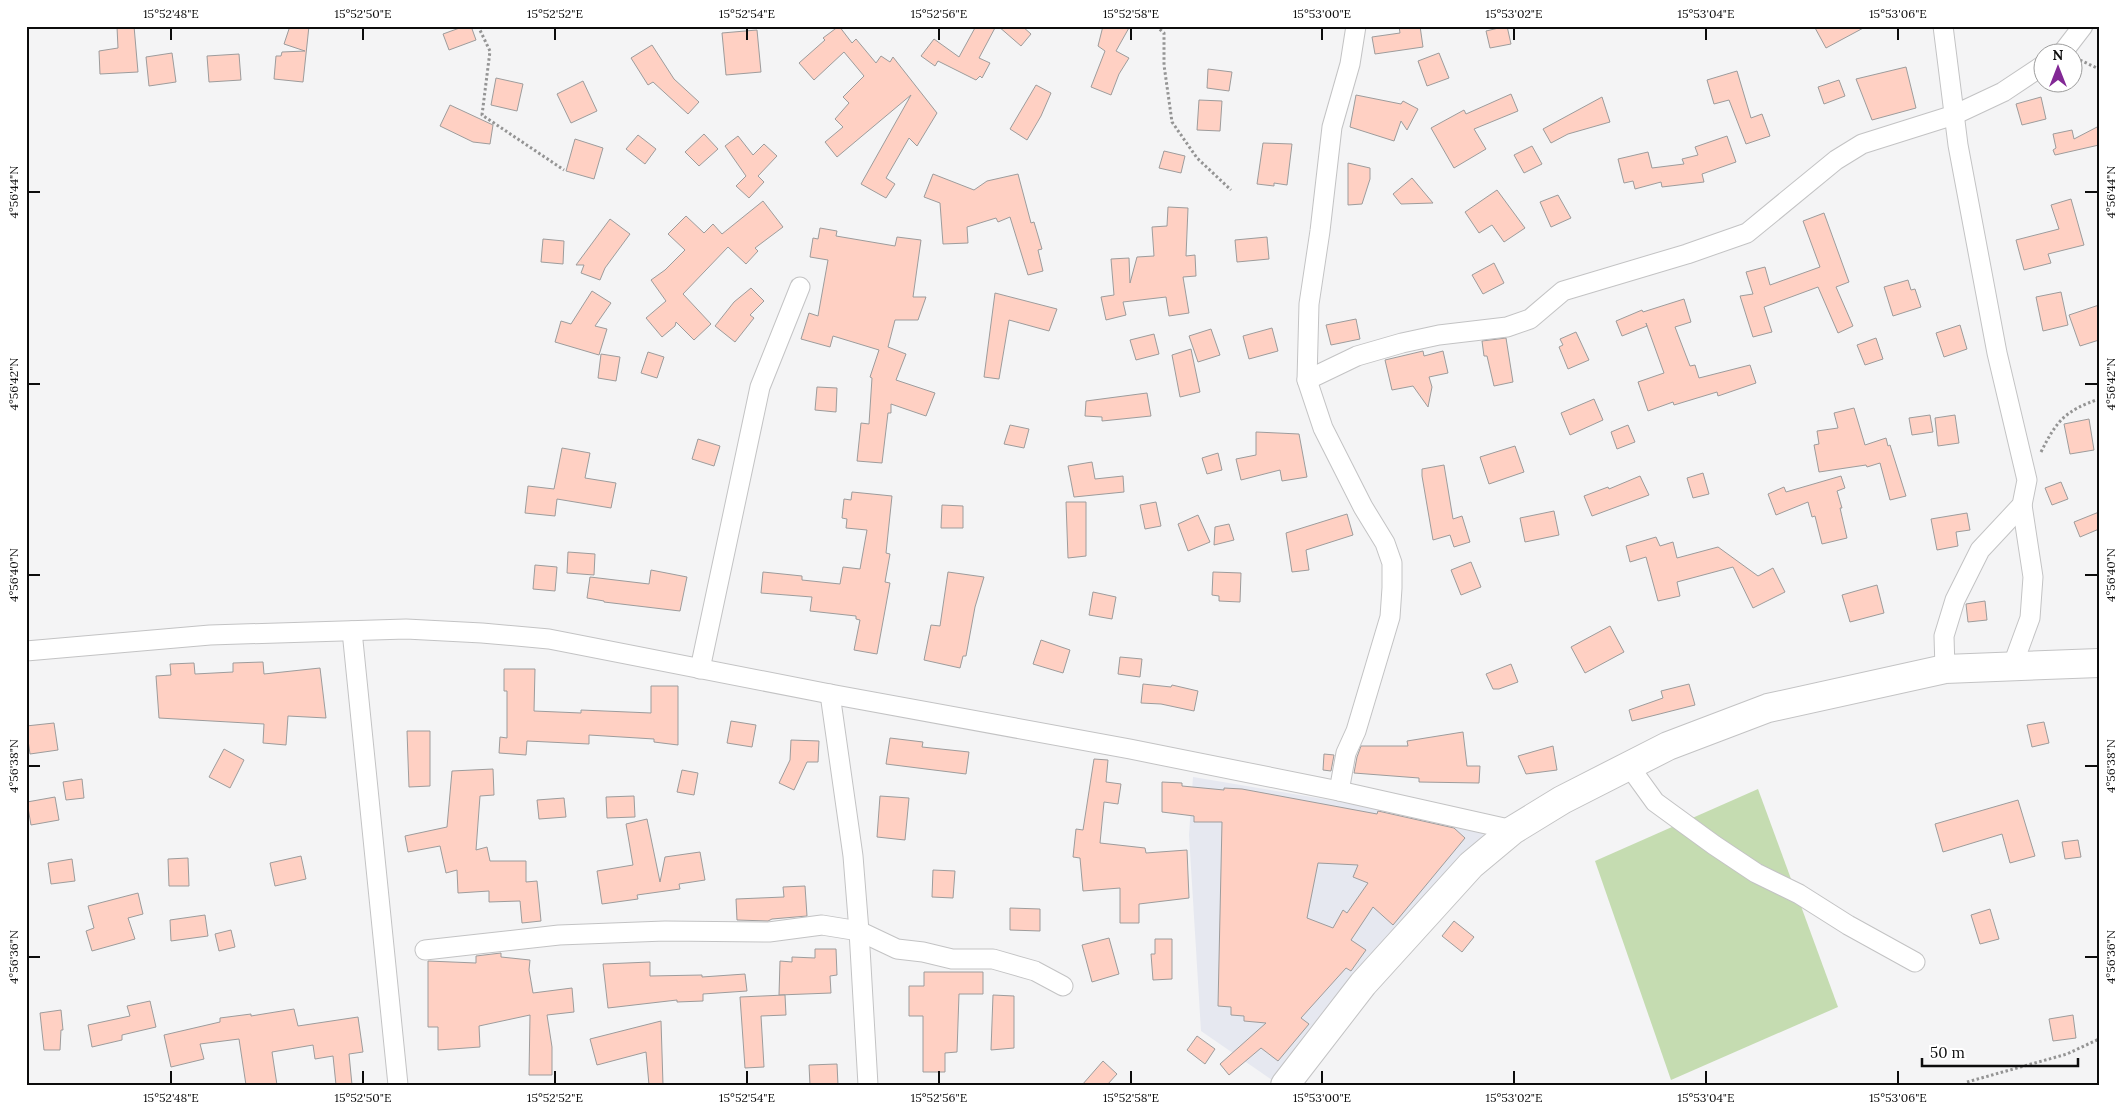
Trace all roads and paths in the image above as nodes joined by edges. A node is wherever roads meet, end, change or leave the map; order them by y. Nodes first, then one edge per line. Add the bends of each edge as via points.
1 (478, 26) edge
2 (1156, 26) edge
3 (1356, 26) edge
4 (1943, 26) edge
5 (2083, 26) edge
6 (2071, 42) edge
7 (2082, 61) edge
8 (2099, 68) edge
9 (2032, 73) edge
10 (1954, 115) junction
11 (564, 170) dead end
12 (1230, 190) dead end
13 (800, 287) dead end
14 (1307, 380) junction
15 (2099, 399) edge
16 (2027, 480) junction
17 (2022, 505) junction
18 (352, 631) junction
19 (26, 651) edge
20 (2099, 663) edge
21 (2012, 666) junction
22 (700, 669) junction
23 (1945, 669) junction
24 (830, 694) junction
25 (1629, 766) junction
26 (1339, 791) junction
27 (1513, 830) junction
28 (859, 931) junction
29 (425, 950) dead end
30 (1915, 962) dead end
31 (1063, 986) dead end
32 (2099, 1039) edge
33 (1967, 1082) dead end
34 (398, 1085) edge
35 (868, 1085) edge
36 (1285, 1085) edge

1 - 11 path via 490,51 482,115
2 - 12 path via 1164,33 1164,66 1172,122 1197,158
3 - 14 street via 1350,64 1332,127 1308,304
4 - 10 street
5 - 6 street
7 - 8 path
9 - 10 street via 2003,92
10 - 14 street via 1862,144 1836,160 1747,234 1563,291 1530,319 1507,327 1402,343 1357,356
10 - 16 street via 1997,353
13 - 22 street via 760,387
14 - 26 street via 1323,428 1385,543 1392,563 1390,617 1356,731 1346,753
15 - 16 path via 2065,414 2051,432
16 - 17 street
17 - 21 street via 2033,577 2030,618
17 - 23 street via 1980,550 1955,600 1944,636
18 - 19 street via 210,635
18 - 22 street via 406,629 548,639
18 - 34 street
20 - 21 main road
21 - 23 main road
22 - 24 street
23 - 25 main road via 1768,708 1668,746
24 - 26 street
24 - 28 street via 853,856
25 - 27 main road via 1562,800
25 - 30 street via 1655,802 1714,845 1756,873 1799,894 1848,926
26 - 27 street
27 - 36 main road via 1471,864 1363,984
28 - 29 street via 822,925 769,932 577,934
28 - 31 street via 897,949 952,958 993,959 1035,971
28 - 35 street
32 - 33 path via 2067,1054

